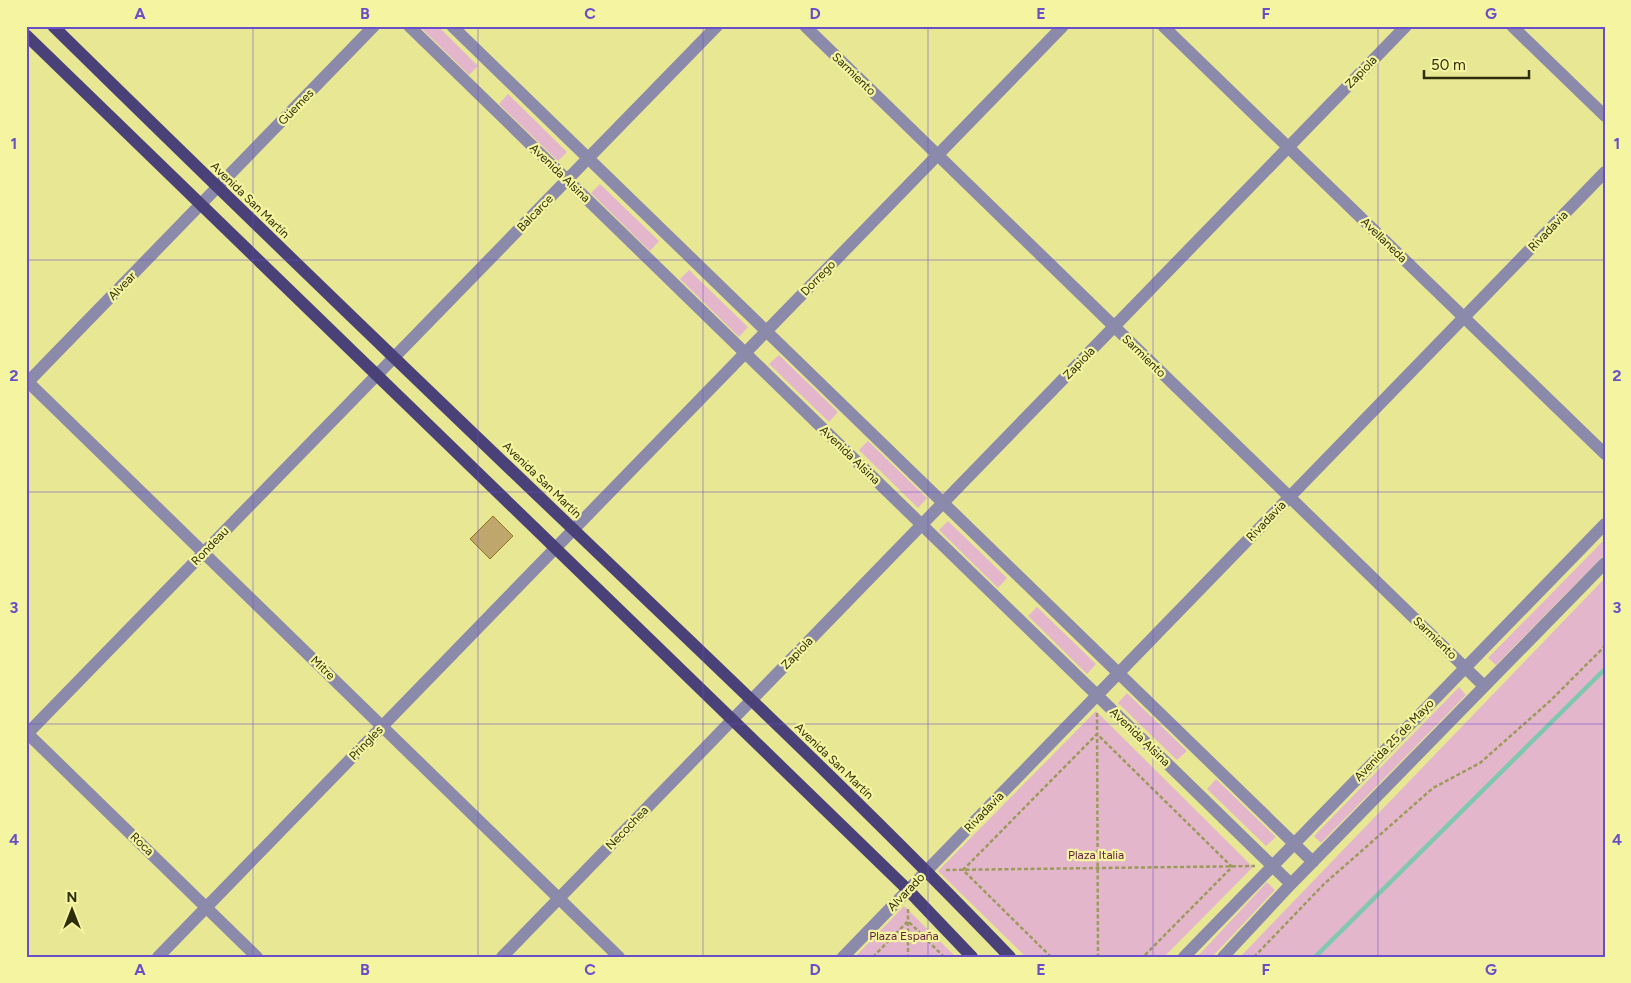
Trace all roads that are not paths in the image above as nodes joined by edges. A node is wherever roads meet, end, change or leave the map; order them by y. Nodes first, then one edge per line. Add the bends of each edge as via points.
1 (53, 26) edge
2 (374, 26) edge
3 (409, 26) edge
4 (452, 26) edge
5 (716, 26) edge
6 (805, 26) edge
7 (1063, 26) edge
8 (1163, 26) edge
9 (1406, 26) edge
10 (1512, 26) edge
11 (26, 35) edge
12 (1605, 116) edge
13 (1288, 147) junction
14 (938, 155) junction
15 (588, 158) junction
16 (1605, 172) edge
17 (567, 180) junction
18 (217, 187) junction
19 (201, 204) junction
20 (1463, 317) junction
21 (1114, 326) junction
22 (766, 331) junction
23 (745, 353) junction
24 (395, 357) junction
25 (377, 375) junction
26 (27, 382) edge
27 (1605, 454) edge
28 (1289, 497) junction
29 (943, 503) junction
30 (1605, 524) edge
31 (922, 525) junction
32 (573, 530) junction
33 (555, 548) junction
34 (204, 553) junction
35 (1605, 563) edge
36 (1464, 667) junction
37 (1118, 673) junction
38 (1484, 686) junction
39 (1097, 695) junction
40 (752, 700) junction
41 (732, 720) junction
42 (382, 726) junction
43 (27, 734) edge
44 (1294, 844) junction
45 (1313, 862) junction
46 (1273, 866) junction
47 (927, 870) junction
48 (1291, 884) junction
49 (908, 890) junction
50 (559, 898) junction
51 (206, 907) junction
52 (158, 957) edge
53 (257, 957) edge
54 (502, 957) edge
55 (620, 957) edge
56 (843, 957) edge
57 (972, 957) edge
58 (1010, 957) edge
59 (1184, 957) edge
60 (1223, 957) edge

1 - 18 main road, Avenida San Martín
2 - 18 street, Güemes
3 - 17 street, Avenida Alsina
4 - 15 street
5 - 15 street, Balcarce
6 - 14 street, Sarmiento
7 - 14 street, Dorrego
8 - 13 street, Avellaneda
9 - 13 street, Zapiola
10 - 12 street
11 - 19 main road
13 - 20 street, Avellaneda
13 - 21 street, Zapiola
14 - 21 street, Sarmiento
14 - 22 street, Dorrego
15 - 17 street, Balcarce
15 - 22 street
16 - 20 street, Rivadavia
17 - 23 street, Avenida Alsina
17 - 24 street, Balcarce
18 - 19 street, Alvear
18 - 24 main road, Avenida San Martín
19 - 25 main road
19 - 26 street, Alvear
20 - 27 street, Avellaneda
20 - 28 street, Rivadavia
21 - 28 street, Sarmiento
21 - 29 street, Zapiola
22 - 23 street, Dorrego
22 - 29 street
23 - 31 street, Avenida Alsina
23 - 32 street, Dorrego
24 - 25 street, Rondeau
24 - 32 main road, Avenida San Martín
25 - 33 main road
25 - 34 street, Rondeau
26 - 34 street, Mitre
28 - 36 street, Sarmiento
28 - 37 street, Rivadavia
29 - 31 street, Zapiola
29 - 37 street
30 - 36 street, Avenida 25 de Mayo
31 - 39 street, Avenida Alsina
31 - 40 street, Zapiola
32 - 33 street, Pringles
32 - 40 main road, Avenida San Martín
33 - 41 main road
33 - 42 street, Pringles
34 - 42 street, Mitre
34 - 43 street, Rondeau
35 - 38 street
36 - 38 street, Sarmiento
36 - 44 street, Avenida 25 de Mayo
37 - 39 street, Rivadavia
37 - 44 street
38 - 45 street
39 - 46 street, Avenida Alsina
39 - 47 street, Rivadavia
40 - 41 street, Necochea
40 - 47 main road, Avenida San Martín
41 - 49 main road
41 - 50 street, Necochea
42 - 50 street, Mitre
42 - 51 street, Pringles
43 - 51 street, Roca
44 - 45 street
44 - 46 street, Avenida 25 de Mayo
45 - 48 street
46 - 48 street, Avenida Alsina
46 - 59 street, Avenida 25 de Mayo
47 - 49 street, Alvarado
47 - 58 main road, Avenida San Martín
48 - 60 street
49 - 56 street, Alvarado
49 - 57 main road
50 - 54 street, Necochea
50 - 55 street, Mitre
51 - 52 street, Pringles
51 - 53 street, Roca

